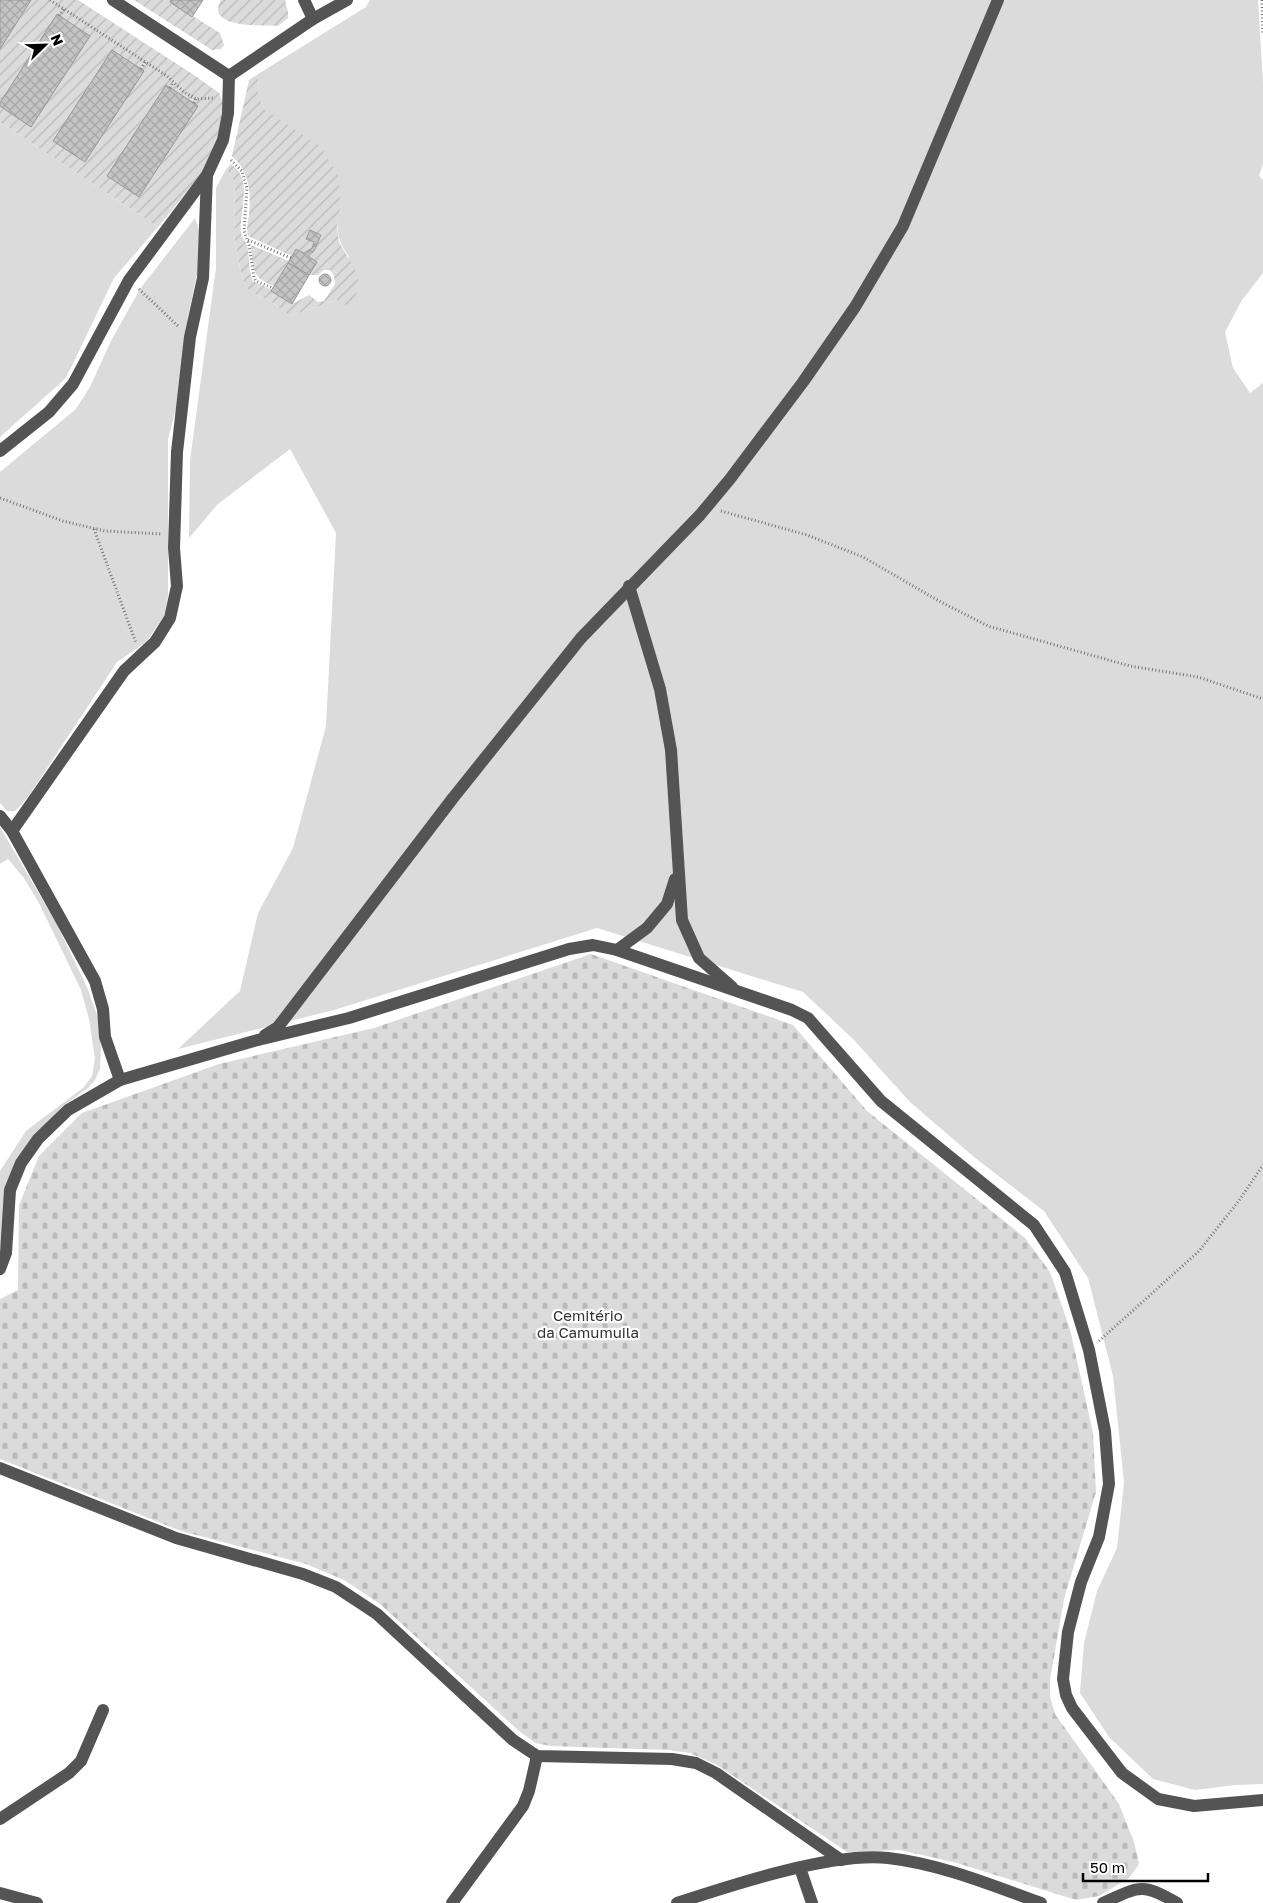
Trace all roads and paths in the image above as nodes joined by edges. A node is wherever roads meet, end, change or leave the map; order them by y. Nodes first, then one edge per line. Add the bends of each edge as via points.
1 (50, 0) edge
2 (113, 0) edge
3 (304, 0) edge
4 (347, 0) edge
5 (998, 0) edge
6 (1262, 0) edge
7 (64, 9) junction
8 (60, 16) dead end
9 (313, 19) junction
10 (90, 27) junction
11 (86, 33) dead end
12 (1263, 35) edge
13 (118, 45) junction
14 (114, 51) dead end
15 (145, 62) junction
16 (141, 69) dead end
17 (228, 76) junction
18 (173, 82) junction
19 (170, 88) dead end
20 (196, 99) junction
21 (219, 101) dead end
22 (194, 103) dead end
23 (231, 160) dead end
24 (207, 175) junction
25 (248, 240) junction
26 (291, 258) dead end
27 (129, 280) junction
28 (273, 288) dead end
29 (190, 337) junction
30 (0, 451) edge
31 (0, 498) edge
32 (706, 507) junction
33 (94, 528) junction
34 (175, 535) junction
35 (629, 586) junction
36 (141, 655) junction
37 (1263, 699) edge
38 (0, 816) edge
39 (12, 831) junction
40 (677, 872) junction
41 (617, 950) junction
42 (736, 991) junction
43 (254, 1041) junction
44 (120, 1080) junction
45 (1263, 1165) edge
46 (0, 1269) edge
47 (1089, 1350) junction
48 (0, 1468) edge
49 (102, 1710) dead end
50 (537, 1756) junction
51 (1263, 1800) edge
52 (0, 1819) edge
53 (841, 1860) junction
54 (800, 1868) junction
55 (0, 1893) edge
56 (37, 1903) edge
57 (452, 1903) edge
58 (677, 1903) edge
59 (812, 1903) edge
60 (1041, 1903) edge
61 (1103, 1903) edge
62 (1177, 1903) edge

1 - 7 path
2 - 17 street
3 - 9 street
4 - 9 street
5 - 32 street via 903,226 855,307 808,375
6 - 12 path
7 - 8 path
7 - 10 path
9 - 17 street
10 - 11 path
10 - 13 path
13 - 14 path
13 - 15 path
15 - 16 path
15 - 18 path
17 - 24 street via 228,113 223,140
18 - 19 path
18 - 20 path via 178,89
20 - 21 path via 215,98
20 - 22 path
23 - 25 path via 245,179 248,197 244,231
24 - 27 street
24 - 29 street via 203,278
25 - 26 path
25 - 28 path via 256,281
27 - 29 path
27 - 30 street via 73,384 49,412
29 - 34 street via 176,452
31 - 33 path via 63,521
32 - 35 street
32 - 37 path via 807,535 863,556 988,626 1130,666 1198,677
33 - 34 path
33 - 36 path
34 - 36 street via 176,586 170,618 155,642
35 - 40 street via 660,690 671,750 678,840
35 - 43 street via 581,638 278,1027
36 - 39 street via 124,671
38 - 39 street
39 - 44 street via 96,981 105,1037
40 - 41 street via 667,904 647,928
40 - 42 street via 682,920 699,958
41 - 42 street
41 - 43 street via 593,945 569,949 349,1018
42 - 47 street via 808,1018 881,1101 1034,1225 1065,1272
43 - 44 street
44 - 46 street via 68,1110 38,1139 21,1163 10,1190 6,1253
45 - 47 path via 1199,1251
47 - 51 street via 1105,1431 1109,1484 1100,1537 1081,1582 1068,1632 1063,1679 1066,1695 1072,1708 1122,1772 1158,1799 1194,1806
48 - 50 street via 176,1538 303,1574 336,1587 377,1614 513,1740
49 - 52 street via 81,1761 69,1773
50 - 53 street via 672,1759 696,1763 716,1773
50 - 57 street via 524,1806
53 - 54 street
53 - 60 street via 887,1858 948,1870
54 - 58 street
54 - 59 street
55 - 56 street
61 - 62 street via 1134,1889 1153,1889

